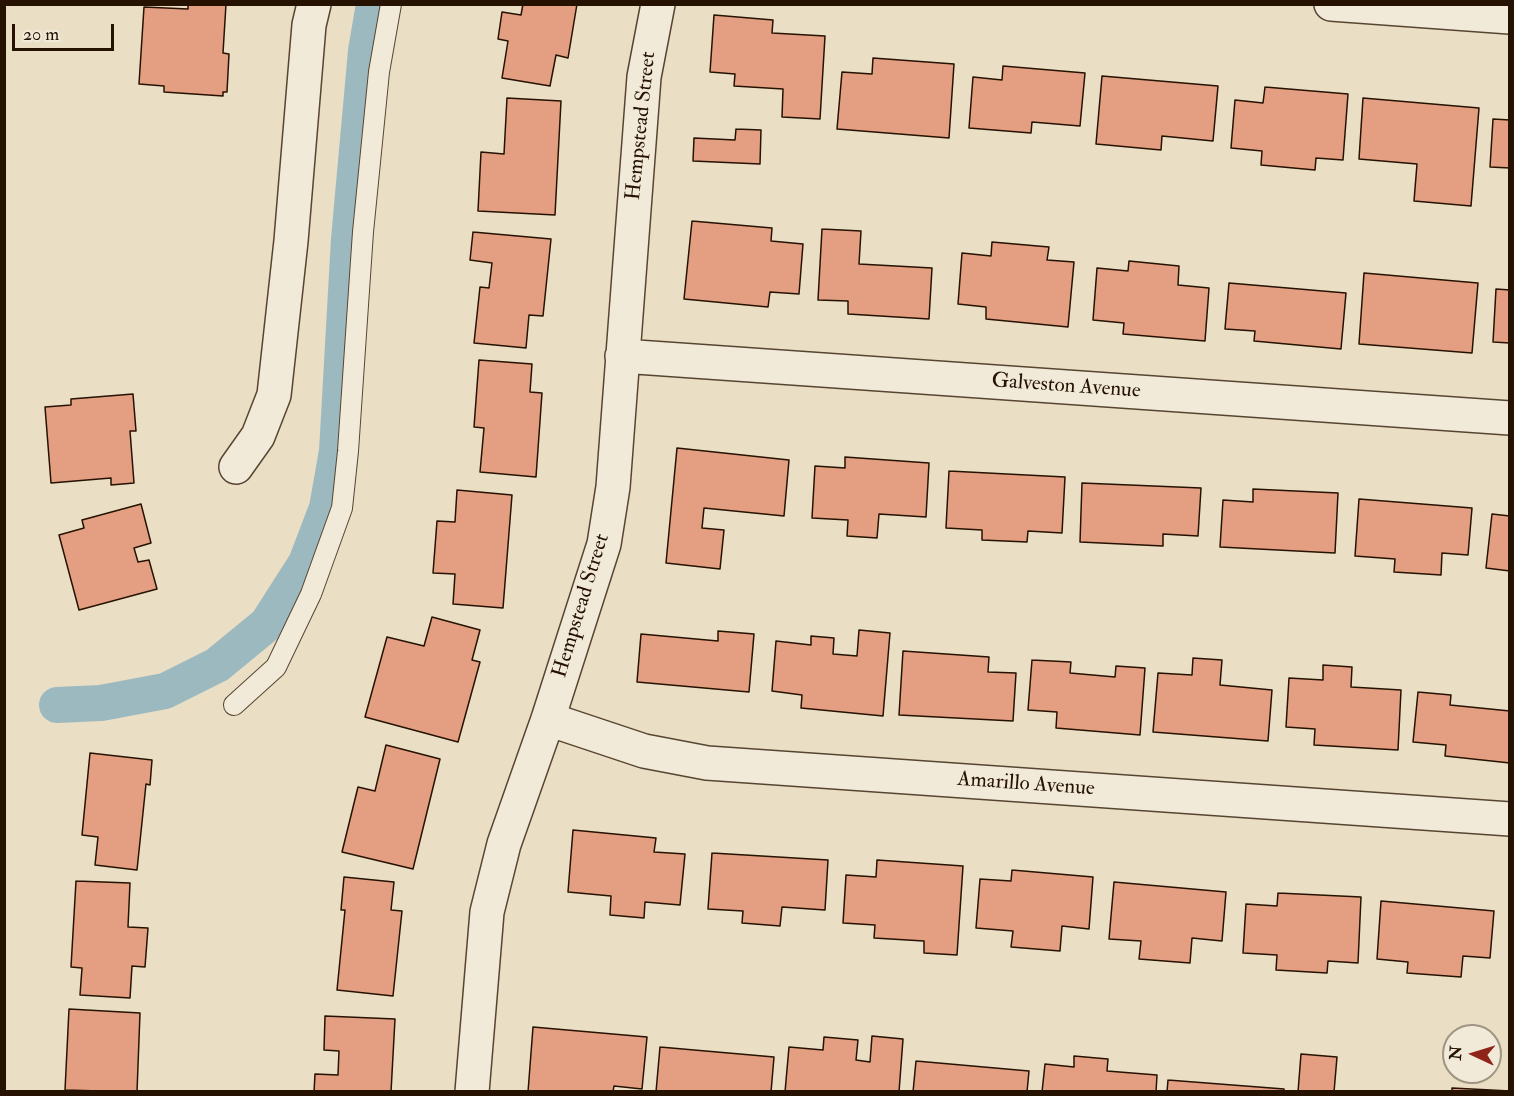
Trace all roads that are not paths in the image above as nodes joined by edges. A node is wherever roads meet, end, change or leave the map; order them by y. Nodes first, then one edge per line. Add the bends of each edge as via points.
1 (314, 4) edge
2 (391, 4) edge
3 (657, 4) edge
4 (1331, 4) edge
5 (1509, 17) edge
6 (622, 356) junction
7 (1509, 418) edge
8 (236, 467) dead end
9 (234, 705) dead end
10 (548, 719) junction
11 (1509, 819) edge
12 (472, 1092) edge

1 - 8 street via 274,395 258,436
2 - 9 lane via 379,72 363,232 342,508 310,594 276,667
3 - 6 street, Hempstead Street via 644,77
4 - 5 street
6 - 7 street, Galveston Avenue
6 - 10 street, Hempstead Street via 613,487 604,544
10 - 11 street, Amarillo Avenue via 644,751 707,763
10 - 12 street, Hempstead Street via 504,844 487,912

